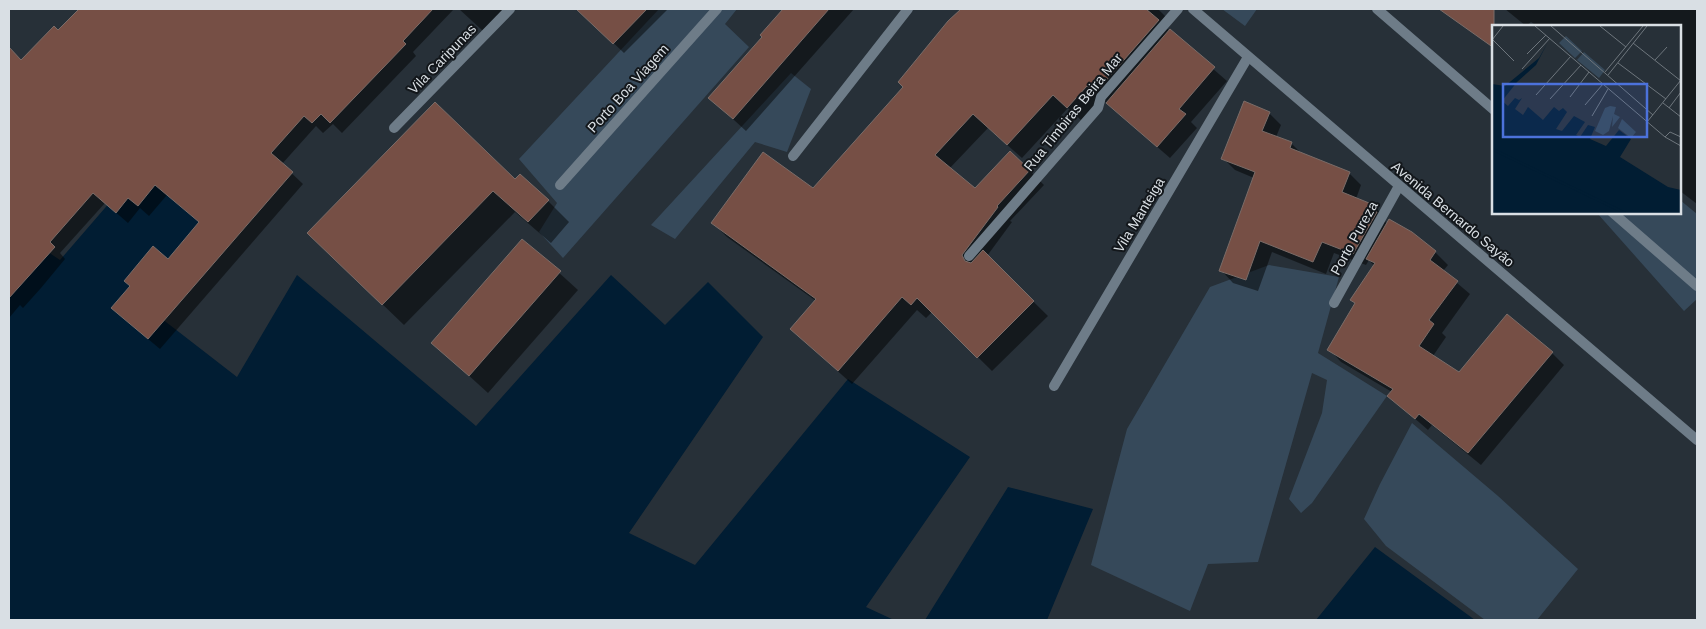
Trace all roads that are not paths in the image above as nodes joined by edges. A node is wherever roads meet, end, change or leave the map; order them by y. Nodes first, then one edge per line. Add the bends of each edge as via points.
1 (510, 9) edge
2 (717, 9) edge
3 (908, 9) edge
4 (1178, 9) edge
5 (1193, 9) edge
6 (1377, 9) edge
7 (1248, 57) junction
8 (1492, 108) edge
9 (394, 128) dead end
10 (793, 156) dead end
11 (560, 185) dead end
12 (1399, 186) junction
13 (1614, 214) edge
14 (969, 256) dead end
15 (1697, 286) edge
16 (1334, 303) dead end
17 (1054, 386) dead end
18 (1697, 440) edge

1 - 9 street, Vila Caripunas
2 - 11 street, Porto Boa Viagem
3 - 10 street
4 - 14 street, Rua Timbiras Beira Mar via 1101,97 1098,108
5 - 7 street, Avenida Bernardo Sayão
6 - 8 street
7 - 12 street, Avenida Bernardo Sayão
7 - 17 street, Vila Manteiga
12 - 16 street, Porto Pureza
12 - 18 street, Avenida Bernardo Sayão
13 - 15 street

